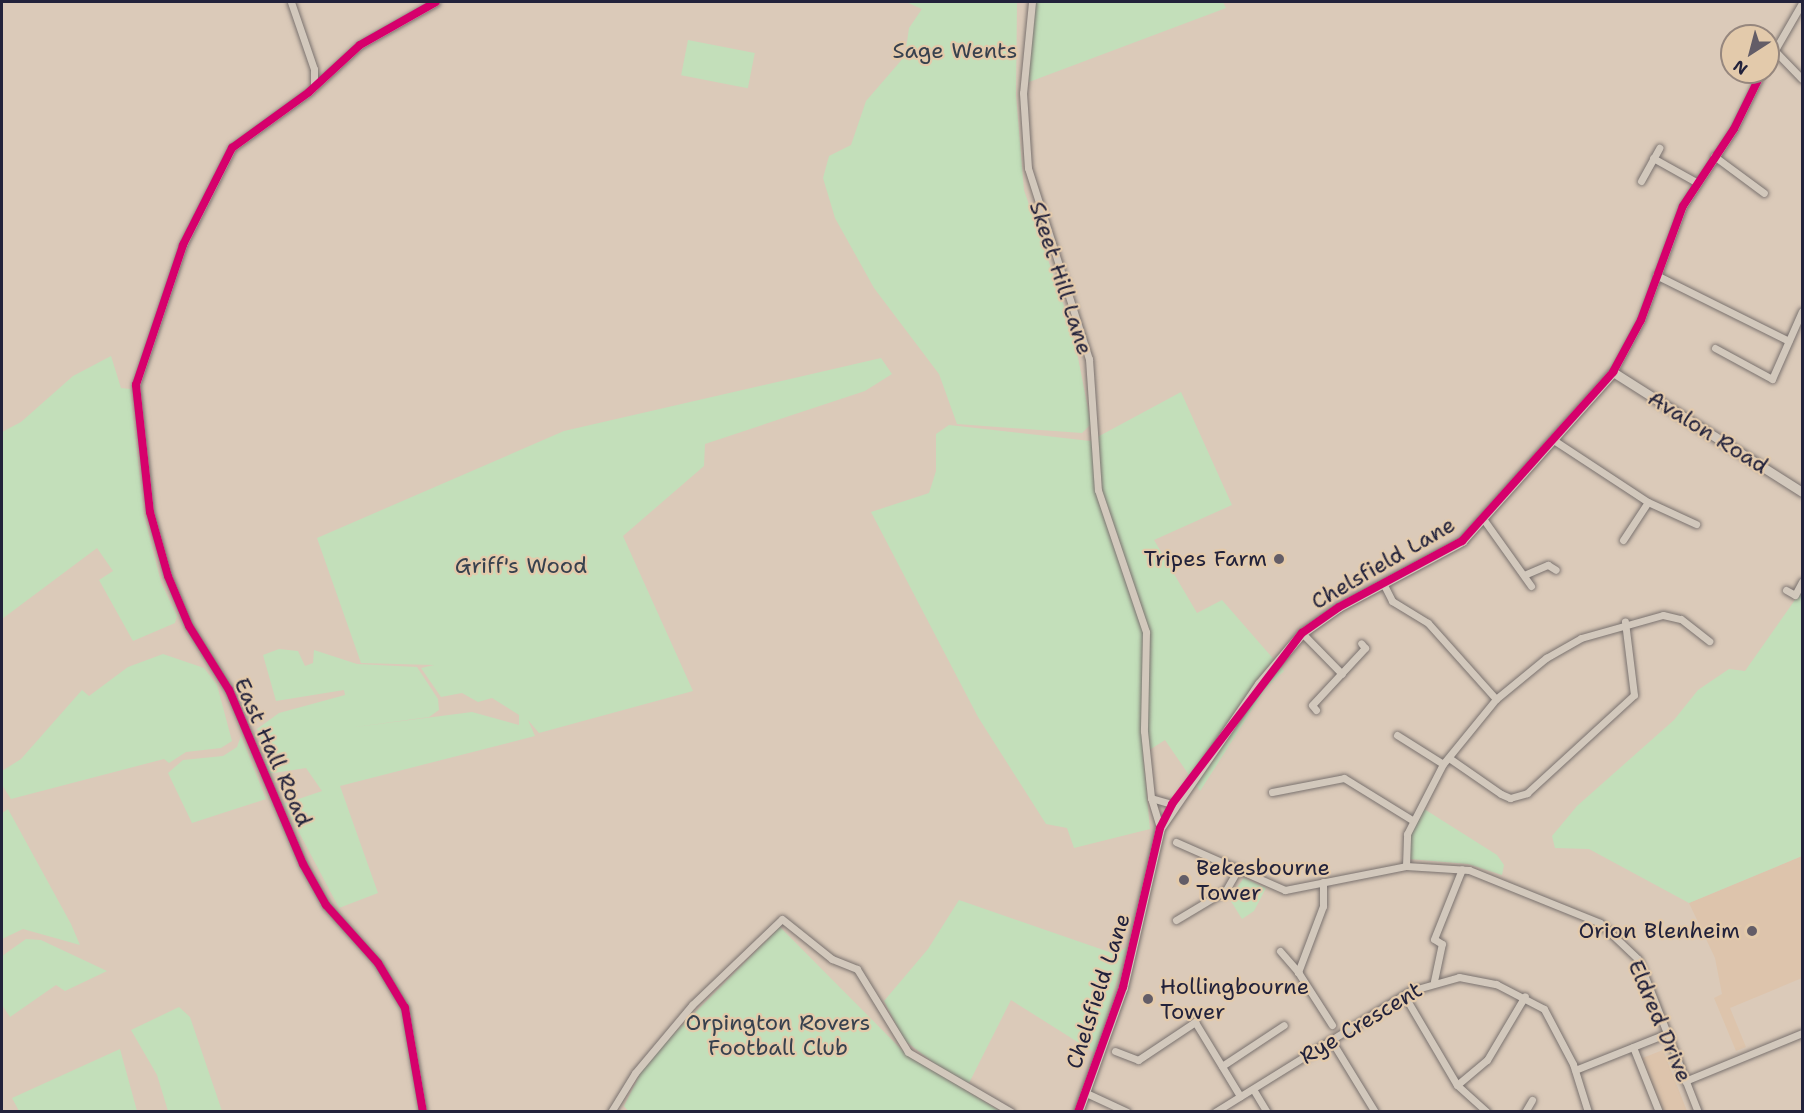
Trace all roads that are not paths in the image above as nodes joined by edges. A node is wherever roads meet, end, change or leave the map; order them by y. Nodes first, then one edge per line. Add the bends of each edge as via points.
1 (291, 2) edge
2 (436, 2) edge
3 (1032, 2) edge
4 (1803, 3) edge
5 (1780, 40) edge
6 (1780, 56) edge
7 (331, 67) junction
8 (314, 69) junction
9 (1803, 80) edge
10 (1755, 84) edge
11 (314, 87) junction
12 (1659, 148) dead end
13 (1714, 156) junction
14 (1653, 158) junction
15 (1641, 181) dead end
16 (1696, 182) junction
17 (1764, 193) dead end
18 (1656, 275) junction
19 (1803, 311) edge
20 (1790, 341) junction
21 (1714, 348) dead end
22 (1613, 372) junction
23 (1552, 439) junction
24 (1803, 492) edge
25 (1648, 502) junction
26 (1484, 520) junction
27 (1696, 524) dead end
28 (1623, 540) dead end
29 (1556, 570) dead end
30 (1524, 575) junction
31 (1803, 582) edge
32 (1384, 585) junction
33 (1531, 586) dead end
34 (1786, 590) dead end
35 (1625, 622) junction
36 (1302, 633) junction
37 (1709, 641) dead end
38 (1361, 643) dead end
39 (1342, 674) junction
40 (1496, 699) junction
41 (1316, 710) dead end
42 (1397, 735) dead end
43 (1449, 758) junction
44 (1443, 764) junction
45 (1272, 792) dead end
46 (1151, 798) junction
47 (1172, 804) junction
48 (1412, 820) junction
49 (1160, 828) junction
50 (1176, 842) dead end
51 (1406, 866) junction
52 (1238, 869) junction
53 (1462, 869) junction
54 (1323, 882) junction
55 (1176, 920) dead end
56 (1280, 951) dead end
57 (1299, 972) junction
58 (1434, 981) junction
59 (1404, 996) junction
60 (1525, 996) junction
61 (1284, 1025) dead end
62 (1332, 1025) dead end
63 (1668, 1033) junction
64 (1803, 1033) edge
65 (1331, 1040) junction
66 (1633, 1047) junction
67 (1115, 1051) dead end
68 (1222, 1066) junction
69 (1575, 1070) junction
70 (1685, 1081) junction
71 (1457, 1084) junction
72 (1253, 1089) junction
73 (1084, 1092) junction
74 (1240, 1096) junction
75 (1532, 1100) dead end
76 (1113, 1108) edge
77 (423, 1112) edge
78 (611, 1112) edge
79 (1011, 1112) edge
80 (1078, 1112) edge
81 (1127, 1112) edge
82 (1215, 1112) edge
83 (1267, 1112) edge
84 (1375, 1112) edge
85 (1486, 1112) edge
86 (1525, 1112) edge
87 (1588, 1112) edge
88 (1659, 1112) edge
89 (1698, 1112) edge

1 - 8 street
2 - 7 street
3 - 46 street, Skeet Hill Lane via 1023,93 1028,168 1089,360 1098,490 1146,632 1144,731
4 - 5 street
6 - 9 street
7 - 8 street
7 - 11 street, East Hall Road
8 - 11 street
10 - 13 street, Chelsfield Lane
11 - 77 street, East Hall Road via 232,148 179,255 136,385 150,512 168,576 189,626 229,690 303,864 326,905 378,963 405,1008
12 - 14 street
13 - 16 street, Chelsfield Lane
13 - 17 street
14 - 15 street
14 - 16 street
16 - 18 street, Chelsfield Lane
18 - 20 street
18 - 22 street, Chelsfield Lane via 1641,320
19 - 20 street
20 - 21 street via 1772,379
22 - 23 street, Chelsfield Lane
22 - 24 street, Avalon Road
23 - 25 street
23 - 26 street, Chelsfield Lane
25 - 27 street
25 - 28 street
26 - 30 street
26 - 32 street, Chelsfield Lane via 1448,551
29 - 30 street via 1548,565
30 - 33 street
31 - 34 street via 1795,595
32 - 36 street, Chelsfield Lane
32 - 40 street via 1392,602 1428,623
35 - 37 street via 1664,615 1682,619
35 - 40 street via 1546,658
35 - 43 street via 1634,695 1527,793 1510,798 1501,794
36 - 39 street
36 - 47 street, Chelsfield Lane
38 - 39 street via 1365,648
39 - 41 street via 1312,705
40 - 43 street
42 - 44 street
43 - 44 street
44 - 48 street
45 - 48 street via 1344,778
46 - 47 street
46 - 49 street, Skeet Hill Lane
47 - 49 street, Chelsfield Lane
48 - 51 street
49 - 73 street, Chelsfield Lane via 1124,986
50 - 52 street, Eldred Drive
51 - 53 street, Eldred Drive
51 - 54 street, Eldred Drive
52 - 54 street, Eldred Drive via 1284,890
52 - 55 street via 1226,890
53 - 58 street via 1434,939 1442,944
53 - 63 street, Eldred Drive via 1600,923 1622,939 1638,959
54 - 57 street via 1323,906
56 - 57 street
57 - 62 street
58 - 59 street, Rye Crescent
58 - 60 street, Rye Crescent via 1472,977
59 - 65 street, Rye Crescent
59 - 71 street
60 - 69 street, Rye Crescent via 1553,1020
60 - 71 street via 1487,1060
61 - 68 street
63 - 66 street
63 - 70 street, Eldred Drive
64 - 70 street
65 - 72 street, Rye Crescent
65 - 84 street
66 - 69 street
66 - 88 street
67 - 68 street via 1138,1060 1195,1022
68 - 74 street
69 - 87 street, Rye Crescent
70 - 89 street, Eldred Drive
71 - 85 street
72 - 74 street, Rye Crescent
72 - 83 street
73 - 76 street
73 - 80 street, Chelsfield Lane
74 - 82 street, Rye Crescent
75 - 86 street
76 - 81 street
78 - 79 street via 692,1005 782,919 832,959 858,969 908,1052

